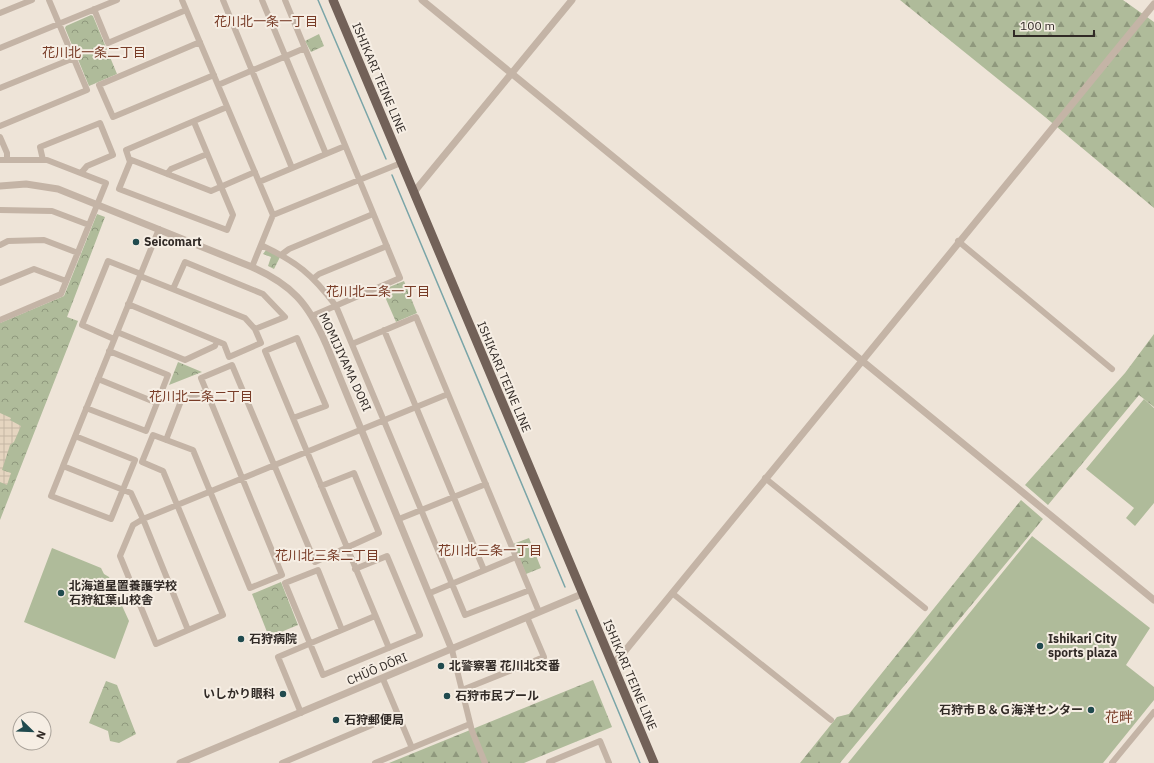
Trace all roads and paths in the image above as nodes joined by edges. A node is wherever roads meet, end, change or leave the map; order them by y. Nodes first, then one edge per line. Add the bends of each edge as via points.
1 (32, 0) edge
2 (50, 0) edge
3 (117, 0) edge
4 (182, 0) edge
5 (223, 0) edge
6 (262, 0) edge
7 (285, 0) edge
8 (333, 0) edge
9 (422, 0) edge
10 (572, 0) edge
11 (1154, 4) edge
12 (94, 10) junction
13 (186, 10) junction
14 (0, 14) edge
15 (60, 24) junction
16 (200, 42) junction
17 (0, 48) edge
18 (305, 48) junction
19 (285, 57) junction
20 (74, 58) junction
21 (252, 71) junction
22 (214, 75) junction
23 (512, 75) junction
24 (218, 85) junction
25 (0, 88) edge
26 (227, 107) junction
27 (194, 122) junction
28 (0, 126) edge
29 (0, 137) edge
30 (345, 146) junction
31 (207, 154) junction
32 (326, 154) junction
33 (7, 159) junction
34 (129, 159) junction
35 (0, 160) edge
36 (42, 160) junction
37 (402, 163) junction
38 (292, 168) junction
39 (254, 172) junction
40 (81, 173) junction
41 (167, 174) junction
42 (359, 180) junction
43 (259, 182) junction
44 (0, 186) edge
45 (221, 187) junction
46 (414, 192) junction
47 (97, 205) junction
48 (0, 210) edge
49 (373, 214) junction
50 (273, 215) junction
51 (89, 225) junction
52 (159, 229) junction
53 (958, 241) junction
54 (0, 244) edge
55 (260, 245) junction
56 (387, 246) junction
57 (78, 253) junction
58 (281, 255) junction
59 (252, 267) junction
60 (140, 275) junction
61 (314, 278) junction
62 (66, 281) junction
63 (0, 283) edge
64 (173, 289) junction
65 (128, 304) junction
66 (336, 306) junction
67 (312, 316) junction
68 (0, 319) edge
69 (255, 329) junction
70 (384, 330) junction
71 (116, 336) junction
72 (217, 341) junction
73 (352, 344) junction
74 (109, 351) junction
75 (861, 360) junction
76 (1112, 369) dead end
77 (98, 379) junction
78 (206, 391) junction
79 (448, 394) junction
80 (157, 403) junction
81 (86, 408) junction
82 (416, 408) junction
83 (293, 418) junction
84 (384, 421) junction
85 (363, 430) junction
86 (75, 436) junction
87 (166, 440) junction
88 (307, 453) junction
89 (63, 466) junction
90 (274, 466) junction
91 (765, 478) junction
92 (243, 479) junction
93 (486, 484) junction
94 (321, 486) junction
95 (123, 490) junction
96 (209, 492) junction
97 (454, 498) junction
98 (176, 506) junction
99 (422, 511) junction
100 (143, 519) junction
101 (399, 519) junction
102 (347, 548) junction
103 (516, 557) junction
104 (355, 569) junction
105 (484, 570) junction
106 (452, 584) junction
107 (530, 590) junction
108 (672, 592) junction
109 (430, 593) junction
110 (582, 594) junction
111 (1154, 600) edge
112 (925, 608) dead end
113 (539, 612) junction
114 (375, 616) junction
115 (527, 617) junction
116 (188, 630) junction
117 (342, 630) junction
118 (310, 644) junction
119 (389, 648) junction
120 (452, 650) junction
121 (612, 663) junction
122 (383, 679) junction
123 (462, 690) junction
124 (1154, 712) edge
125 (301, 713) junction
126 (398, 714) junction
127 (831, 720) dead end
128 (470, 724) junction
129 (412, 748) junction
130 (180, 763) edge
131 (282, 763) edge
132 (375, 763) edge
133 (485, 763) edge
134 (550, 763) edge
135 (609, 763) edge
136 (654, 763) edge
137 (1112, 763) edge

1 - 14 street
2 - 15 street
3 - 12 street
4 - 13 street
5 - 21 street
6 - 19 street
7 - 18 street
8 - 37 main road, ISHIKARI TEINE LINE
9 - 23 street
10 - 23 street
11 - 53 street
12 - 13 street via 108,43
12 - 15 street
13 - 16 street
15 - 17 street
15 - 20 street
16 - 22 street
16 - 22 street via 99,85 113,117
18 - 19 street
18 - 30 street
19 - 21 street
19 - 32 street
20 - 25 street
20 - 28 street via 87,90
21 - 24 street
21 - 38 street
22 - 24 street
23 - 46 street
23 - 75 street
24 - 26 street
26 - 27 street
26 - 39 street
27 - 31 street
27 - 34 street via 126,150
29 - 33 street
30 - 32 street
30 - 42 street
31 - 41 street via 170,169
31 - 45 street
32 - 38 street
33 - 35 street
33 - 36 street
34 - 41 street
34 - 45 street via 119,189 226,230 233,216
36 - 40 street
36 - 40 street via 40,147 100,123 113,156 87,166
37 - 42 street
37 - 46 main road, ISHIKARI TEINE LINE
38 - 43 street
39 - 43 street
39 - 45 street
40 - 47 street via 106,184
41 - 45 street via 210,191
42 - 49 street
42 - 50 street
43 - 50 street
44 - 47 street, MOMIJIYAMA DORI via 26,184 58,189
46 - 110 main road, ISHIKARI TEINE LINE
47 - 51 street
47 - 52 street, MOMIJIYAMA DORI
48 - 51 street via 52,210
49 - 56 street
49 - 58 street via 289,249
50 - 55 street
51 - 57 street
52 - 59 street, MOMIJIYAMA DORI
52 - 60 street
53 - 75 street
53 - 76 street
54 - 57 street via 8,241 44,240
55 - 58 street
55 - 59 street
56 - 61 street
56 - 66 street via 400,278
57 - 62 street
58 - 61 street
59 - 67 street, MOMIJIYAMA DORI via 286,285 304,303
60 - 64 street
60 - 65 street
60 - 71 street via 108,261 82,325
61 - 66 street
62 - 63 street via 34,269
62 - 68 street via 61,294
64 - 69 street via 245,318
64 - 69 street via 185,262 263,294 286,317
65 - 71 street
65 - 72 street
66 - 67 street
66 - 73 street
67 - 85 street, MOMIJIYAMA DORI
69 - 72 street via 261,342 229,357 224,344
70 - 73 street
70 - 79 street via 416,317
70 - 82 street
71 - 72 street via 185,360 215,346
71 - 74 street
73 - 84 street
74 - 77 street
74 - 80 street via 168,375
75 - 91 street
75 - 111 street
77 - 80 street
77 - 81 street
78 - 87 street via 182,401
78 - 90 street via 201,378 232,365
78 - 92 street
79 - 82 street
79 - 93 street
80 - 81 street via 146,432
81 - 86 street
82 - 84 street
82 - 97 street
83 - 83 street via 265,351 297,338 326,406
83 - 88 street
84 - 85 street
84 - 99 street
85 - 88 street
85 - 101 street, MOMIJIYAMA DORI
86 - 89 street
86 - 95 street via 135,460
87 - 96 street via 193,450
87 - 98 street via 153,435 142,462 164,471
88 - 90 street
88 - 94 street
89 - 95 street
89 - 95 street via 52,496 111,519
90 - 92 street
90 - 102 street via 315,562
91 - 108 street
91 - 112 street
92 - 96 street
92 - 96 street via 282,575 250,588
93 - 97 street
93 - 103 street
94 - 102 street
94 - 102 street via 354,473 379,533
95 - 100 street via 131,493
96 - 98 street
97 - 99 street
97 - 105 street
98 - 100 street
98 - 116 street via 223,615
99 - 101 street
99 - 106 street
100 - 116 street
100 - 116 street via 133,525 120,556 156,644
101 - 109 street, MOMIJIYAMA DORI
102 - 104 street
103 - 105 street
103 - 107 street
104 - 114 street
104 - 119 street via 387,556 420,635
105 - 106 street
106 - 107 street via 465,616
106 - 109 street
107 - 113 street
108 - 121 street via 620,657
108 - 127 street
109 - 120 street, MOMIJIYAMA DORI
110 - 113 street, CHŪŌ DŌRI
110 - 121 main road, ISHIKARI TEINE LINE
113 - 115 street, CHŪŌ DŌRI
114 - 117 street
114 - 119 street
115 - 120 street, CHŪŌ DŌRI
115 - 123 street via 544,657
117 - 118 street
117 - 118 street via 318,570 285,583
118 - 119 street via 323,675
118 - 125 street via 278,657
120 - 122 street, CHŪŌ DŌRI
120 - 123 street
121 - 136 main road, ISHIKARI TEINE LINE
122 - 125 street, CHŪŌ DŌRI
122 - 126 street
123 - 128 street
124 - 137 street
125 - 130 street, CHŪŌ DŌRI
126 - 129 street
126 - 131 street
128 - 129 street
128 - 133 street
129 - 132 street
134 - 135 street via 600,741

